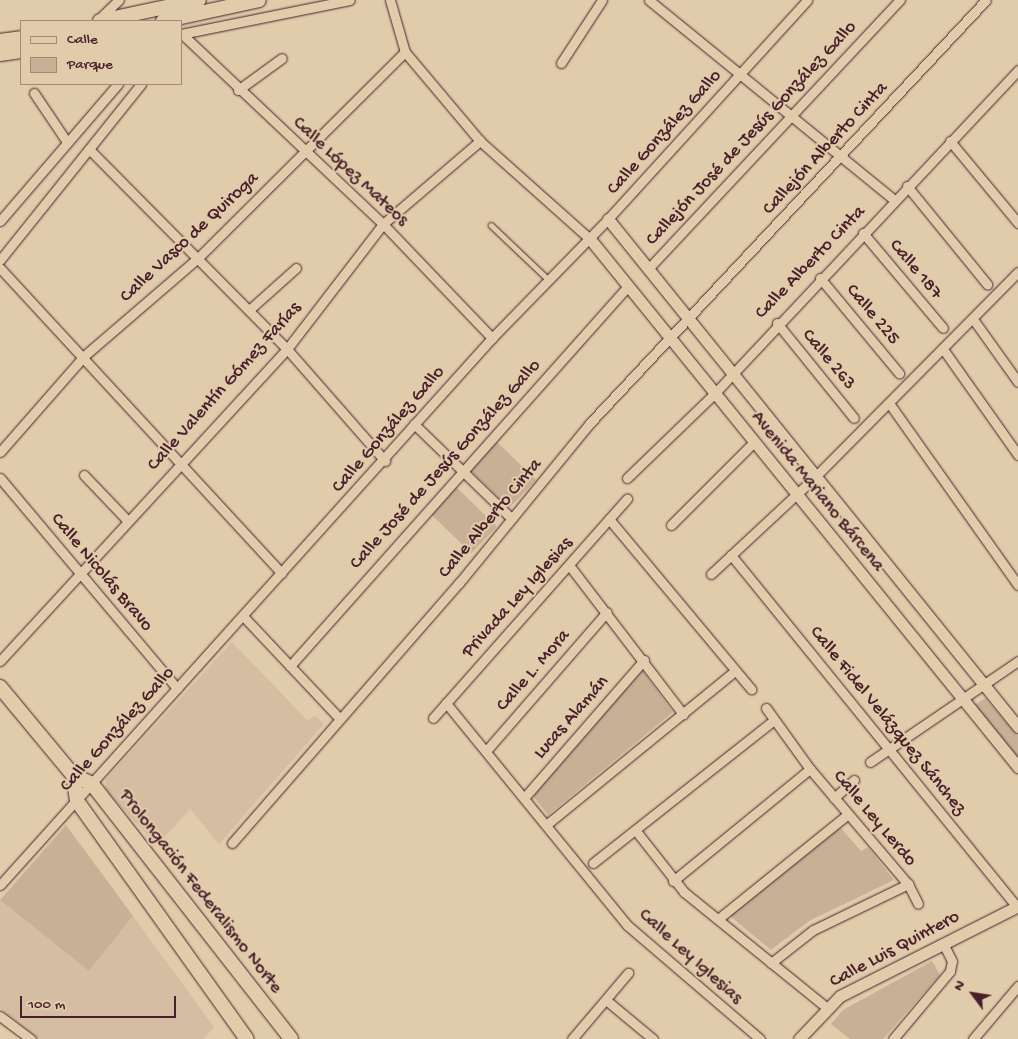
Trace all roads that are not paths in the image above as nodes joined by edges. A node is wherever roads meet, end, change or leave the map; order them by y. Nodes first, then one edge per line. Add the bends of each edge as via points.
1 (120, 0) edge
2 (199, 0) edge
3 (260, 0) edge
4 (350, 0) edge
5 (390, 0) edge
6 (602, 0) edge
7 (649, 0) edge
8 (807, 0) edge
9 (900, 0) edge
10 (986, 0) edge
11 (99, 20) edge
12 (103, 20) edge
13 (167, 20) edge
14 (182, 34) edge
15 (20, 38) edge
16 (0, 41) edge
17 (20, 51) edge
18 (20, 51) edge
19 (405, 52) junction
20 (0, 54) edge
21 (282, 58) dead end
22 (0, 60) edge
23 (561, 63) dead end
24 (1018, 70) edge
25 (739, 74) junction
26 (117, 85) edge
27 (140, 85) edge
28 (238, 90) junction
29 (34, 93) dead end
30 (792, 118) junction
31 (480, 141) junction
32 (950, 141) junction
33 (67, 142) junction
34 (89, 149) junction
35 (305, 151) junction
36 (842, 157) junction
37 (907, 186) junction
38 (894, 200) junction
39 (608, 220) junction
40 (0, 221) edge
41 (1018, 223) edge
42 (383, 224) junction
43 (491, 225) dead end
44 (863, 233) junction
45 (590, 239) junction
46 (198, 258) junction
47 (0, 260) edge
48 (0, 268) edge
49 (296, 268) dead end
50 (648, 269) junction
51 (1018, 272) edge
52 (820, 278) junction
53 (549, 280) junction
54 (987, 284) dead end
55 (628, 286) junction
56 (249, 310) junction
57 (689, 319) junction
58 (973, 319) junction
59 (776, 323) junction
60 (943, 328) dead end
61 (492, 338) junction
62 (670, 338) junction
63 (286, 349) junction
64 (943, 349) junction
65 (84, 356) junction
66 (731, 371) junction
67 (899, 373) dead end
68 (1018, 382) edge
69 (715, 393) junction
70 (889, 403) junction
71 (854, 418) dead end
72 (414, 424) junction
73 (754, 442) junction
74 (0, 452) edge
75 (1018, 455) edge
76 (181, 460) junction
77 (385, 461) junction
78 (462, 471) junction
79 (84, 475) dead end
80 (816, 476) junction
81 (0, 478) edge
82 (627, 478) dead end
83 (797, 494) junction
84 (628, 499) dead end
85 (512, 519) junction
86 (609, 519) junction
87 (127, 520) junction
88 (671, 525) dead end
89 (731, 555) junction
90 (569, 565) junction
91 (80, 572) junction
92 (281, 573) junction
93 (711, 574) dead end
94 (1018, 585) edge
95 (607, 612) junction
96 (243, 616) junction
97 (644, 660) junction
98 (0, 661) edge
99 (1018, 661) edge
100 (290, 666) junction
101 (735, 671) junction
102 (984, 684) junction
103 (0, 687) edge
104 (177, 688) junction
105 (751, 690) dead end
106 (962, 699) junction
107 (446, 703) junction
108 (766, 708) dead end
109 (683, 714) junction
110 (339, 718) junction
111 (433, 718) dead end
112 (774, 721) junction
113 (1018, 727) edge
114 (889, 749) junction
115 (486, 752) junction
116 (870, 762) dead end
117 (1018, 767) edge
118 (810, 769) junction
119 (73, 775) junction
120 (854, 780) dead end
121 (92, 784) junction
122 (524, 798) junction
123 (834, 798) junction
124 (77, 800) junction
125 (847, 814) junction
126 (546, 825) junction
127 (636, 831) junction
128 (232, 843) dead end
129 (593, 863) dead end
130 (673, 881) junction
131 (908, 884) junction
132 (0, 885) edge
133 (918, 904) dead end
134 (1018, 906) edge
135 (718, 919) junction
136 (943, 943) junction
137 (771, 962) junction
138 (628, 973) dead end
139 (1018, 986) edge
140 (606, 1000) junction
141 (826, 1008) junction
142 (0, 1016) edge
143 (27, 1038) edge
144 (247, 1039) edge
145 (291, 1039) edge
146 (572, 1039) edge
147 (653, 1039) edge
148 (760, 1039) edge
149 (799, 1039) edge
150 (893, 1039) edge
151 (974, 1039) edge

1 - 11 street
2 - 12 main road
3 - 13 main road
4 - 14 street
5 - 19 street
6 - 23 street
7 - 25 street
8 - 25 street, Calle González Gallo
9 - 30 street, Callejón José de Jesús González Gallo
10 - 36 street, Callejón Alberto Cinta
14 - 28 street, Calle López Mateos
15 - 16 main road
17 - 20 main road
18 - 22 street
19 - 31 street
19 - 35 street, Calle Vasco de Quiroga
21 - 28 street
24 - 32 street, Calle Alberto Cinta
25 - 30 street
25 - 39 street, Calle González Gallo
26 - 33 street
27 - 34 street
28 - 35 street, Calle López Mateos
29 - 33 street
30 - 36 street
30 - 50 street, Callejón José de Jesús González Gallo
31 - 42 street, Calle Valentín Gómez Farías
31 - 45 street
32 - 37 street, Calle Alberto Cinta
32 - 41 street
33 - 40 street
34 - 46 street
34 - 47 street
35 - 42 street, Calle López Mateos
35 - 46 street, Calle Vasco de Quiroga
36 - 38 street
36 - 57 street, Callejón Alberto Cinta
37 - 38 street, Calle Alberto Cinta
37 - 54 street
38 - 44 street, Calle Alberto Cinta
39 - 45 street, Calle González Gallo
39 - 50 street, Avenida Mariano Bárcena
42 - 61 street, Calle López Mateos
42 - 63 street, Calle Valentín Gómez Farías
43 - 53 lane
44 - 52 street, Calle Alberto Cinta
44 - 60 street, Calle 187
45 - 53 street, Calle González Gallo
45 - 55 street, Avenida Mariano Bárcena
46 - 56 street
46 - 65 street, Calle Vasco de Quiroga
48 - 65 street
49 - 56 street
50 - 57 street, Avenida Mariano Bárcena
51 - 58 street
52 - 59 street, Calle Alberto Cinta
52 - 67 street, Calle 225
53 - 61 street, Calle González Gallo
55 - 62 street, Avenida Mariano Bárcena
55 - 78 street, Calle José de Jesús González Gallo
56 - 63 street
57 - 62 street, Calle Alberto Cinta
57 - 66 street, Avenida Mariano Bárcena
58 - 64 street
58 - 68 street
59 - 66 street, Calle Alberto Cinta
59 - 71 street, Calle 263
61 - 72 street, Calle González Gallo
62 - 69 street, Avenida Mariano Bárcena
62 - 85 street, Calle Alberto Cinta via 590,423
63 - 76 street, Calle Valentín Gómez Farías
63 - 77 street
64 - 70 street
64 - 75 street
65 - 74 street, Calle Vasco de Quiroga
65 - 76 street
66 - 69 street, Calle Alberto Cinta
66 - 80 street, Avenida Mariano Bárcena
69 - 73 street, Avenida Mariano Bárcena
69 - 82 street, Calle Alberto Cinta
70 - 80 street
70 - 94 street
72 - 77 street, Calle González Gallo
72 - 78 street
73 - 83 street, Avenida Mariano Bárcena
73 - 88 street
76 - 87 street, Calle Valentín Gómez Farías
76 - 92 street
77 - 92 street, Calle González Gallo
78 - 85 street
78 - 100 street, Calle José de Jesús González Gallo
79 - 87 street
80 - 83 street
80 - 102 street, Avenida Mariano Bárcena
81 - 91 street, Calle Nicolás Bravo
83 - 89 street
83 - 106 street, Avenida Mariano Bárcena
84 - 86 street, Privada Ley Iglesias
85 - 110 street, Calle Alberto Cinta
86 - 90 street, Privada Ley Iglesias
86 - 101 street
87 - 91 street, Calle Valentín Gómez Farías
89 - 93 street
89 - 114 street, Calle Fidel Velázquez Sánchez
90 - 95 street
90 - 107 street, Privada Ley Iglesias
91 - 98 street, Calle Valentín Gómez Farías
91 - 104 street, Calle Nicolás Bravo
92 - 96 street, Calle González Gallo
95 - 97 street
95 - 115 street, Calle L. Mora
96 - 100 street
96 - 104 street, Calle González Gallo
97 - 109 street
97 - 122 street, Lucas Alamán
99 - 102 street
100 - 110 street
101 - 105 street
101 - 109 street
102 - 106 street
102 - 113 street, Avenida Mariano Bárcena
103 - 119 main road, Prolongación Federalismo Norte
104 - 121 street, Calle González Gallo
106 - 114 street
106 - 117 street, Avenida Mariano Bárcena
107 - 111 street, Privada Ley Iglesias
107 - 115 street, Calle Ley Iglesias
108 - 112 street, Calle Ley Lerdo
109 - 126 street
110 - 128 street, Calle Alberto Cinta
112 - 118 street, Calle Ley Lerdo
112 - 127 street
114 - 116 street
114 - 134 street, Calle Fidel Velázquez Sánchez
115 - 122 street, Calle Ley Iglesias
118 - 123 street, Calle Ley Lerdo
118 - 130 street
119 - 121 main road, Prolongación Federalismo Norte
119 - 124 main road
120 - 123 street
121 - 124 street, Calle González Gallo
121 - 145 main road, Prolongación Federalismo Norte
122 - 126 street, Calle Ley Iglesias
123 - 125 street, Calle Ley Lerdo
124 - 132 street, Calle González Gallo
124 - 144 main road
125 - 131 street, Calle Ley Lerdo
125 - 135 street
126 - 148 street, Calle Ley Iglesias via 645,944
127 - 129 street
127 - 130 street
130 - 135 street
131 - 133 street
131 - 137 street, Calle Ley Lerdo via 813,930
134 - 136 street, Calle Luis Quintero
135 - 137 street
136 - 141 street, Calle Luis Quintero via 855,987
136 - 150 street via 952,961 950,971
137 - 141 street
138 - 140 street
139 - 151 street
140 - 146 street
140 - 147 street
141 - 149 street, Calle Luis Quintero
142 - 143 street

